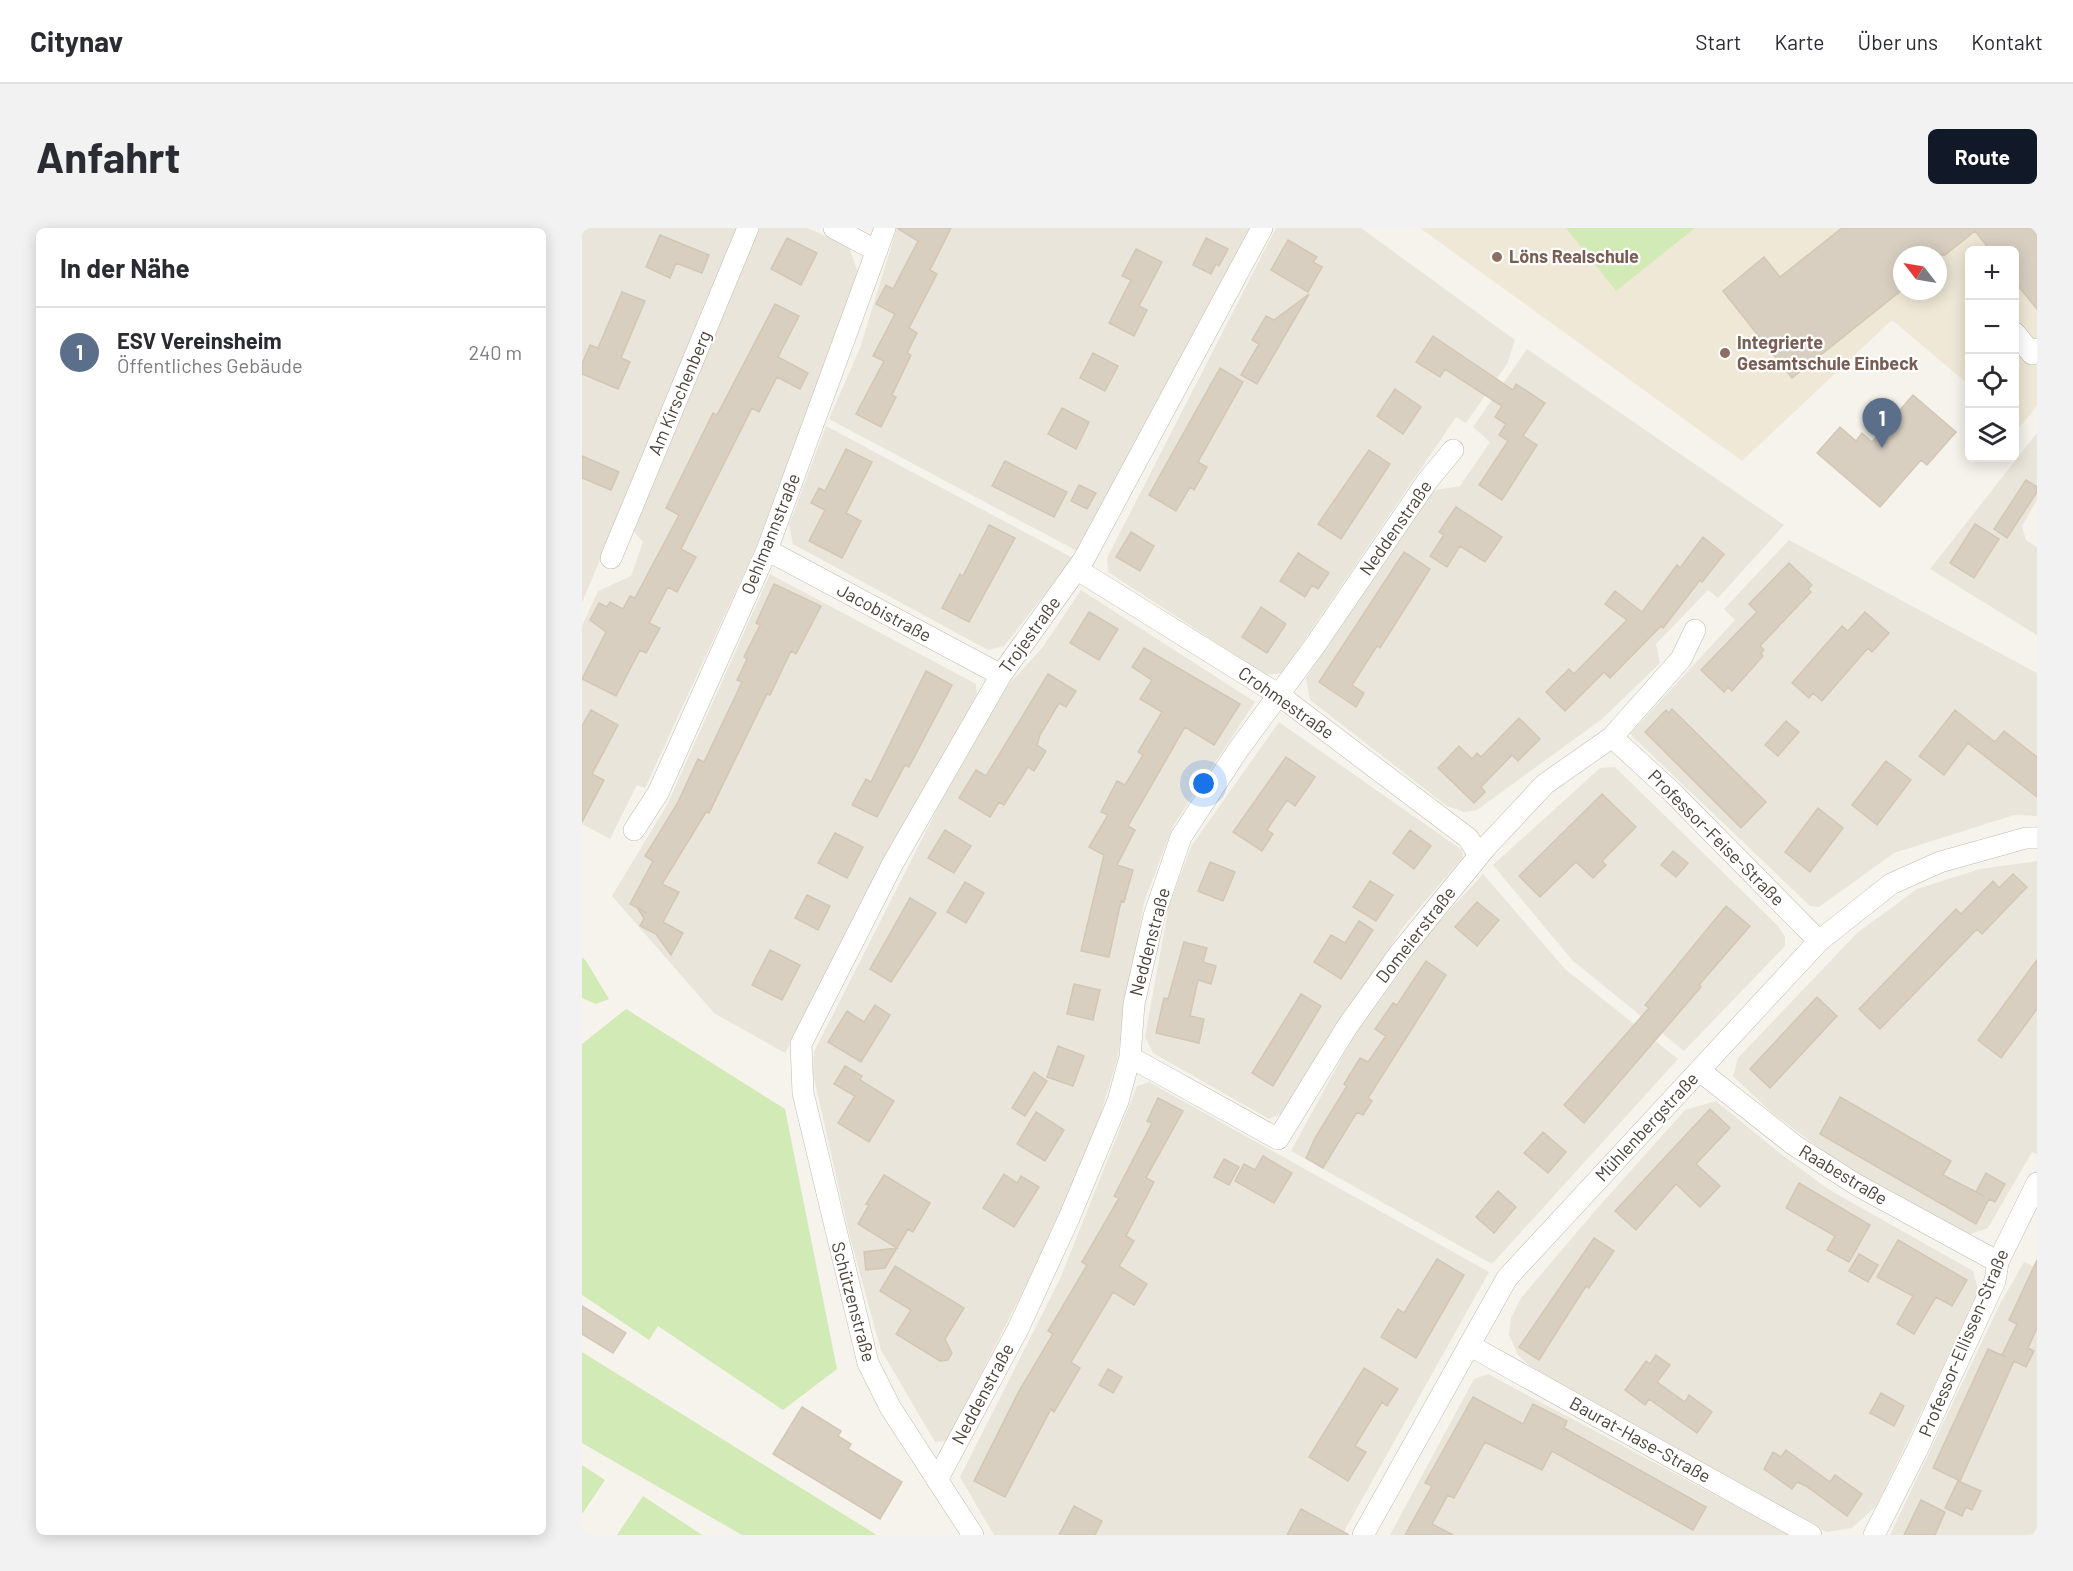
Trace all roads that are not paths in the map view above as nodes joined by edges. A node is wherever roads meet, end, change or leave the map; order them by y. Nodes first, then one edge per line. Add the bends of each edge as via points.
1 (748, 228) edge
2 (834, 228) edge
3 (885, 228) edge
4 (1262, 228) edge
5 (877, 251) junction
6 (2019, 338) edge
7 (2037, 350) edge
8 (1453, 450) dead end
9 (767, 550) junction
10 (611, 558) dead end
11 (1078, 570) junction
12 (1695, 630) dead end
13 (1001, 675) junction
14 (1279, 695) junction
15 (1612, 737) junction
16 (634, 830) dead end
17 (2037, 838) edge
18 (1479, 855) junction
19 (1819, 940) junction
20 (801, 1044) joint
21 (1130, 1057) junction
22 (1700, 1071) junction
23 (2037, 1183) edge
24 (1998, 1262) junction
25 (1469, 1345) junction
26 (937, 1480) junction
27 (973, 1535) edge
28 (1364, 1535) edge
29 (1811, 1535) edge
30 (1874, 1535) edge

1 - 10 street, Am Kirschenberg
2 - 5 street
3 - 5 street, Oehlmannstraße
4 - 11 street, Trojestraße
5 - 9 street, Oehlmannstraße
6 - 7 street via 2032,354
8 - 14 street, Neddenstraße via 1428,480
9 - 13 street, Jacobistraße
9 - 16 street, Oehlmannstraße via 658,794
11 - 13 street, Trojestraße
11 - 14 street, Crohmestraße
12 - 15 street, Domeierstraße via 1681,659
13 - 20 street, Trojestraße via 892,863
14 - 18 street, Crohmestraße via 1467,838
14 - 21 street, Neddenstraße via 1181,837 1151,927 1134,1004
15 - 18 street, Domeierstraße via 1545,784
15 - 19 street, Professor-Feise-Straße
17 - 19 street, Mühlenbergstraße via 1940,862 1891,884
18 - 21 street, Domeierstraße via 1347,1027 1278,1139
19 - 22 street, Mühlenbergstraße
20 - 26 street, Schützenstraße via 802,1093 868,1363 890,1407
21 - 26 street, Neddenstraße via 1118,1101 1069,1218 1018,1329
22 - 24 street, Raabestraße via 1812,1157
22 - 25 street, Mühlenbergstraße via 1507,1278
23 - 24 street, Professor-Ellissen-Straße
24 - 30 street, Professor-Ellissen-Straße via 1995,1281
25 - 28 street, Mühlenbergstraße
25 - 29 street, Baurat-Hase-Straße
26 - 27 street, Schützenstraße

